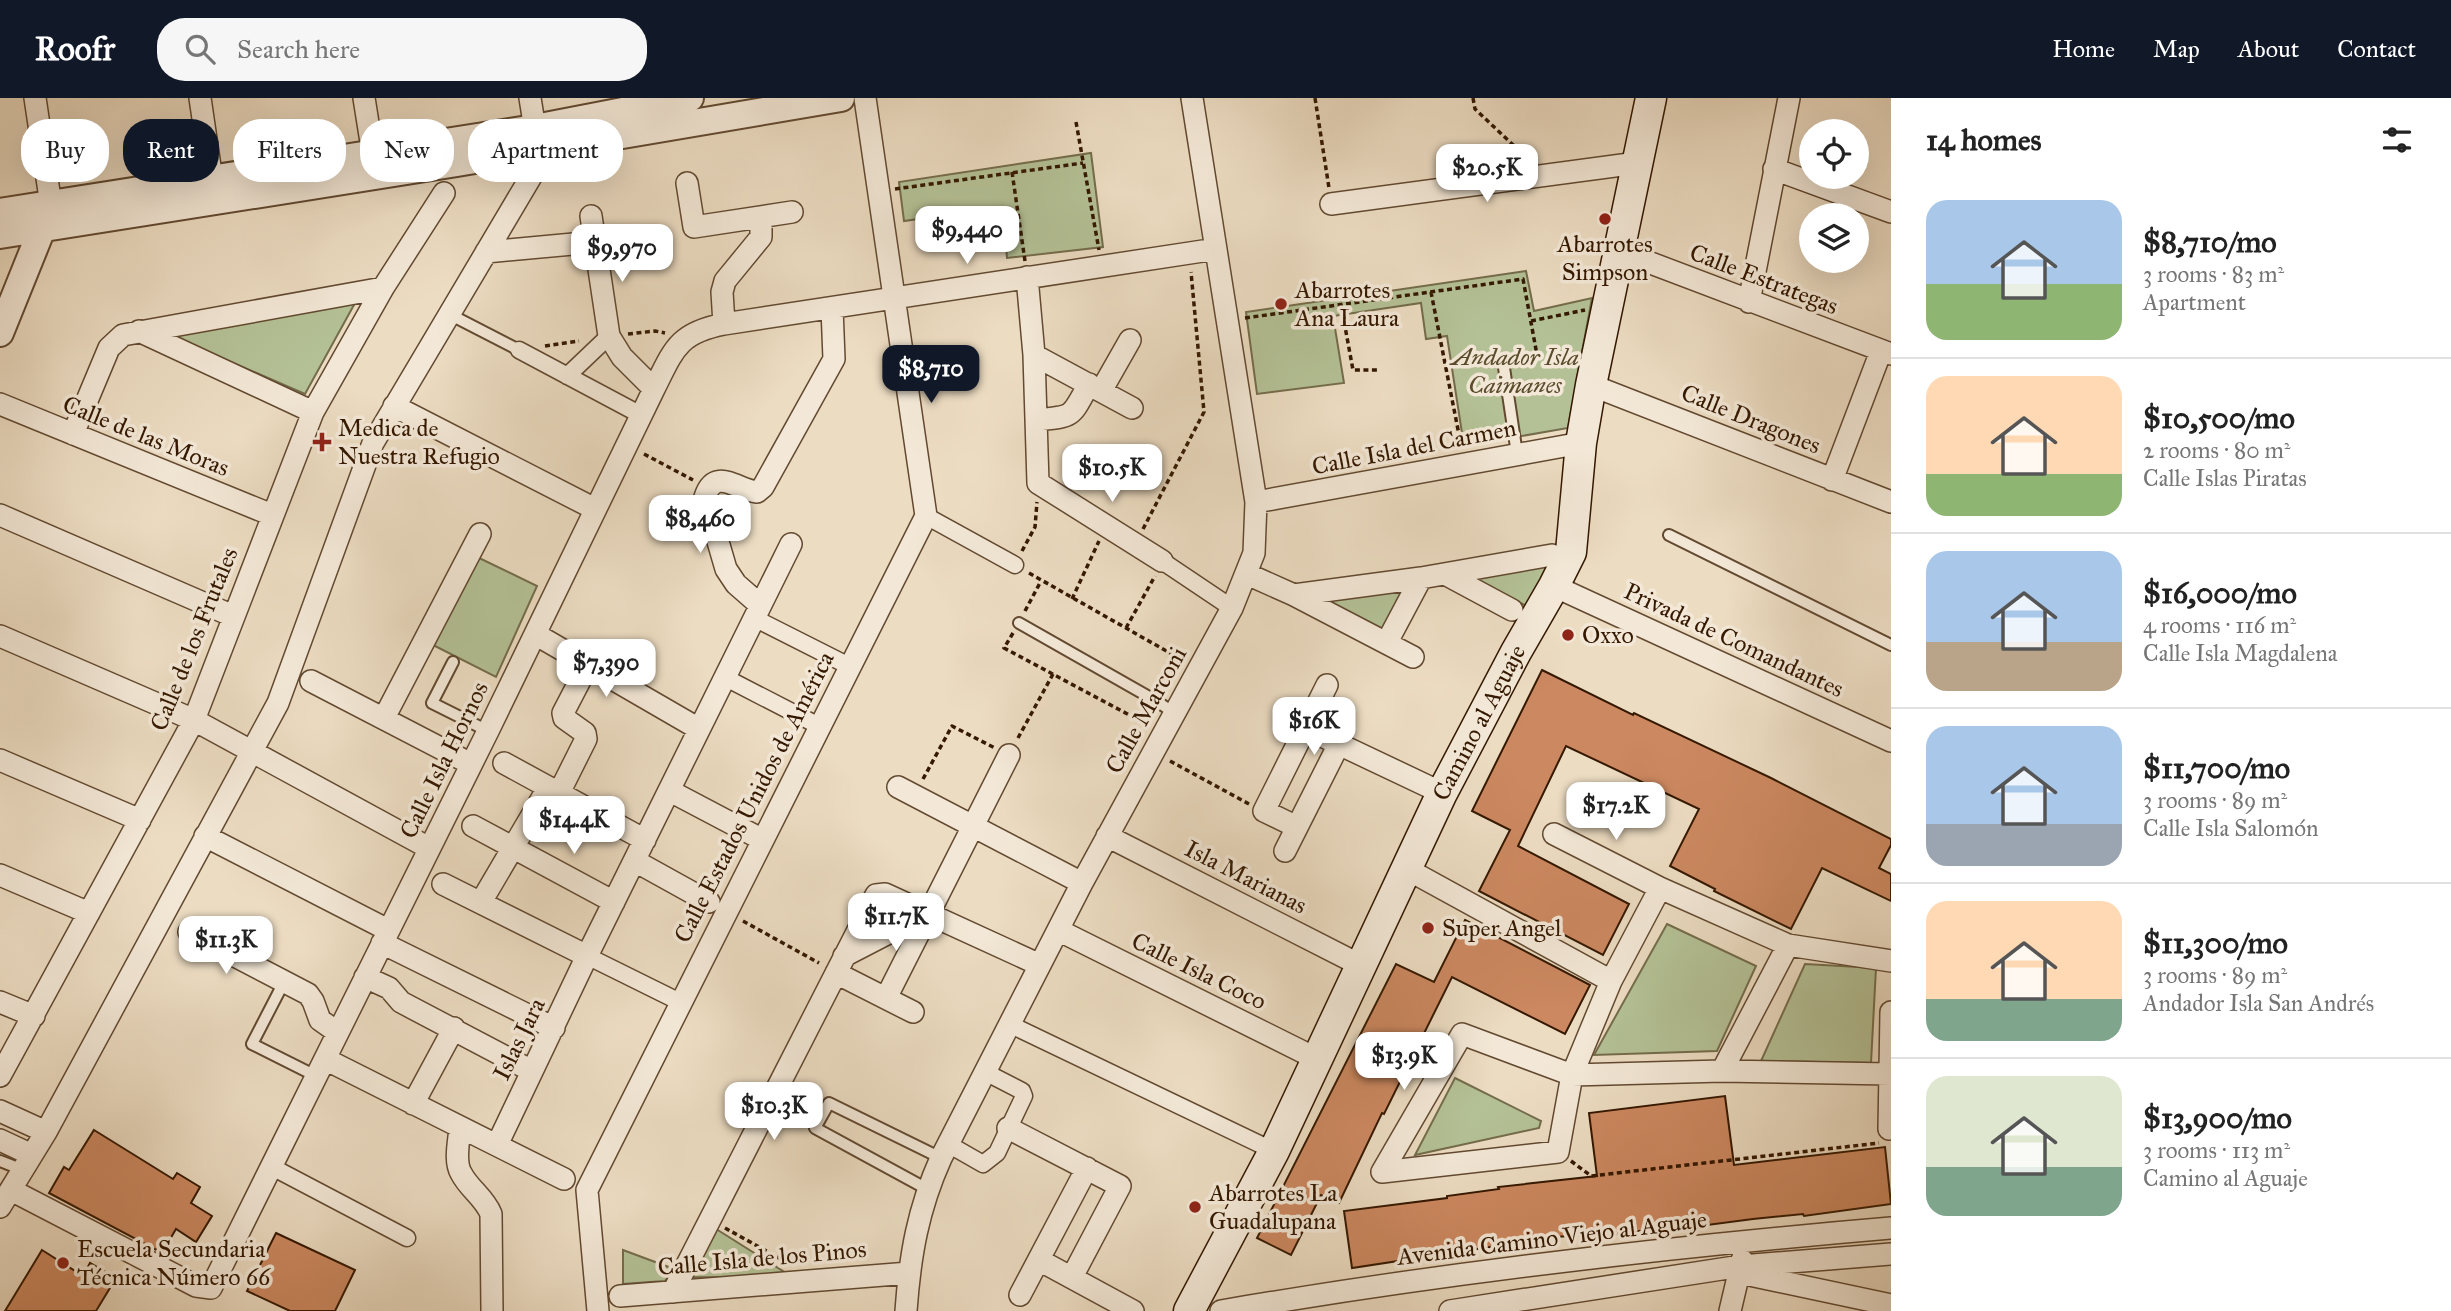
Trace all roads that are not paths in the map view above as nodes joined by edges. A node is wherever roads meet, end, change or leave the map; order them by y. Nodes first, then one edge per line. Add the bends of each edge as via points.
1 (35, 98) edge
2 (200, 98) edge
3 (364, 98) edge
4 (530, 98) edge
5 (690, 98) edge
6 (841, 98) edge
7 (865, 98) edge
8 (1192, 98) edge
9 (1651, 98) edge
10 (1788, 98) edge
11 (203, 119) edge
12 (367, 119) edge
13 (533, 119) edge
14 (611, 119) edge
15 (623, 127) edge
16 (1637, 163) junction
17 (360, 166) edge
18 (360, 167) edge
19 (1774, 169) junction
20 (219, 179) edge
21 (203, 182) edge
22 (528, 182) edge
23 (687, 183) dead end
24 (444, 193) dead end
25 (1331, 204) road end
26 (792, 212) dead end
27 (1891, 212) edge
28 (592, 216) dead end
29 (47, 217) junction
30 (761, 217) junction
31 (6, 230) edge
32 (595, 242) junction
33 (1216, 249) junction
34 (1619, 251) junction
35 (486, 252) junction
36 (1027, 277) junction
37 (383, 288) junction
38 (895, 299) junction
39 (1749, 302) junction
40 (832, 308) junction
41 (449, 314) junction
42 (724, 324) junction
43 (139, 331) junction
44 (0, 333) edge
45 (609, 336) junction
46 (1130, 340) dead end
47 (519, 350) joint
48 (1886, 352) edge
49 (1034, 355) junction
50 (1503, 361) road end
51 (567, 376) junction
52 (1591, 385) junction
53 (1095, 388) junction
54 (654, 389) junction
55 (0, 404) edge
56 (394, 406) junction
57 (1132, 408) dead end
58 (313, 412) junction
59 (641, 415) junction
60 (1037, 420) junction
61 (73, 434) junction
62 (1581, 443) junction
63 (1517, 454) junction
64 (1832, 480) junction
65 (1256, 502) junction
66 (1891, 502) edge
67 (595, 509) junction
68 (0, 515) edge
69 (272, 515) junction
70 (926, 516) junction
71 (480, 534) dead end
72 (1669, 535) dead end
73 (791, 544) dead end
74 (1552, 555) dead end
75 (1162, 561) joint
76 (1015, 565) road end
77 (1247, 574) junction
78 (1445, 574) junction
79 (1421, 578) junction
80 (1554, 586) junction
81 (1294, 595) junction
82 (1232, 608) junction
83 (1512, 610) dead end
84 (757, 612) junction
85 (233, 616) junction
86 (1019, 623) dead end
87 (535, 634) junction
88 (0, 636) edge
89 (1387, 642) junction
90 (1891, 645) edge
91 (1413, 657) dead end
92 (453, 662) dead end
93 (588, 664) junction
94 (849, 666) junction
95 (724, 677) junction
96 (311, 681) dead end
97 (1327, 685) dead end
98 (1174, 713) junction
99 (384, 718) junction
100 (194, 720) junction
101 (819, 726) junction
102 (1305, 728) junction
103 (699, 729) junction
104 (1889, 736) edge
105 (1339, 744) junction
106 (479, 748) junction
107 (251, 751) junction
108 (1009, 755) road end
109 (0, 760) edge
110 (504, 763) joint
111 (553, 790) junction
112 (670, 791) junction
113 (905, 791) road end
114 (1442, 793) junction
115 (447, 813) junction
116 (140, 820) junction
117 (473, 826) joint
118 (972, 826) junction
119 (1297, 827) junction
120 (1554, 834) dead end
121 (205, 836) junction
122 (1107, 836) junction
123 (645, 840) junction
124 (763, 840) junction
125 (513, 847) junction
126 (429, 848) junction
127 (1285, 851) dead end
128 (635, 861) junction
129 (1405, 869) junction
130 (418, 871) junction
131 (0, 875) edge
132 (1082, 883) junction
133 (443, 884) joint
134 (1660, 888) junction
135 (481, 902) junction
136 (614, 902) junction
137 (718, 907) junction
138 (929, 912) junction
139 (89, 913) junction
140 (161, 918) junction
141 (1058, 930) junction
142 (189, 932) joint
143 (385, 937) junction
144 (1788, 945) junction
145 (405, 954) junction
146 (587, 956) junction
147 (1891, 961) edge
148 (840, 964) junction
149 (1040, 965) junction
150 (1360, 965) junction
151 (365, 977) junction
152 (1611, 981) junction
153 (284, 982) junction
154 (389, 988) junction
155 (886, 998) junction
156 (0, 1002) edge
157 (680, 1002) junction
158 (913, 1012) dead end
159 (1891, 1012) edge
160 (34, 1016) junction
161 (1009, 1024) junction
162 (454, 1028) junction
163 (554, 1028) junction
164 (337, 1032) junction
165 (1317, 1059) junction
166 (321, 1068) junction
167 (532, 1071) junction
168 (1722, 1071) junction
169 (985, 1072) junction
170 (1890, 1074) edge
171 (1572, 1075) junction
172 (0, 1076) edge
173 (413, 1104) junction
174 (0, 1111) edge
175 (460, 1128) junction
176 (1008, 1128) junction
177 (1889, 1129) road end
178 (46, 1132) junction
179 (0, 1140) edge
180 (497, 1145) junction
181 (944, 1151) junction
182 (1274, 1151) junction
183 (0, 1161) edge
184 (28, 1162) junction
185 (272, 1167) junction
186 (1087, 1168) junction
187 (565, 1179) dead end
188 (927, 1189) junction
189 (5, 1199) edge
190 (1891, 1228) edge
191 (407, 1238) dead end
192 (1745, 1241) junction
193 (1891, 1255) edge
194 (1039, 1260) junction
195 (1741, 1270) junction
196 (909, 1273) junction
197 (1072, 1278) junction
198 (673, 1292) junction
199 (620, 1296) dead end
200 (1020, 1296) dead end
201 (1556, 1302) edge
202 (1891, 1305) edge
203 (492, 1311) edge
204 (598, 1311) edge
205 (906, 1311) edge
206 (1133, 1311) edge
207 (1189, 1311) edge
208 (1221, 1311) edge
209 (1450, 1311) edge
210 (1730, 1311) edge

1 - 29 street
2 - 11 street
3 - 12 street
4 - 13 street
5 - 14 street
6 - 15 street
7 - 38 street
8 - 33 street, Calle Marconi
9 - 16 main road, Camino al Aguaje
10 - 19 street
16 - 25 street
16 - 34 main road, Camino al Aguaje
17 - 20 street
18 - 29 street
19 - 27 street
19 - 39 street
21 - 29 street
22 - 35 street
23 - 30 street via 694,227
24 - 37 street, Calle de los Frutales
26 - 30 street
28 - 32 street
29 - 31 street
29 - 44 street
30 - 42 street via 761,237 725,281
32 - 35 street
32 - 45 street
33 - 36 street
33 - 65 street, Calle Marconi
34 - 39 street, Calle Estrategas
34 - 52 main road, Camino al Aguaje
35 - 41 street
36 - 38 street
36 - 49 street
37 - 43 street
37 - 58 street, Calle de los Frutales
38 - 40 street
38 - 70 street
39 - 48 street, Calle Estrategas
40 - 42 street
40 - 84 street via 834,359 763,487 748,491 724,480 709,489 705,498 726,569
41 - 47 lane
41 - 56 street
42 - 54 street, Calle Isla Hornos via 701,328 684,338
43 - 58 street
43 - 61 street via 123,335 109,348
45 - 51 street
45 - 54 street via 622,357
46 - 53 street
47 - 51 street
48 - 64 street
49 - 53 street
49 - 60 street
50 - 63 lane
51 - 59 street
52 - 62 main road, Camino al Aguaje
52 - 64 street, Calle Dragones
53 - 57 street
53 - 60 street via 1066,417
54 - 59 street, Calle Isla Hornos
55 - 61 street, Calle de las Moras
56 - 67 street
56 - 107 street via 373,443 278,703
58 - 69 street, Calle de los Frutales
59 - 67 street, Calle Isla Hornos
60 - 75 street via 1038,483
61 - 69 street, Calle de las Moras
62 - 63 street, Calle Isla del Carmen
62 - 80 main road, Camino al Aguaje via 1573,542
63 - 65 street, Calle Isla del Carmen
64 - 66 street, Calle Dragones
65 - 77 street, Calle Marconi via 1254,553
67 - 87 street, Calle Isla Hornos
68 - 85 street
69 - 85 street, Calle de los Frutales
70 - 76 street
70 - 94 street, Calle Estados Unidos de América
71 - 99 street
72 - 90 lane
73 - 84 street, Islas Jara
74 - 78 street
75 - 82 street
77 - 81 street
77 - 82 street, Calle Marconi
78 - 79 street
78 - 83 street
79 - 81 street
79 - 89 street
80 - 104 street, Privada de Comandantes
80 - 114 main road, Camino al Aguaje
81 - 89 street
82 - 98 street, Calle Marconi
84 - 94 street
84 - 95 street, Islas Jara
85 - 100 street, Calle de los Frutales
86 - 98 lane
87 - 93 street
87 - 106 street, Calle Isla Hornos
88 - 100 street
89 - 91 street
92 - 106 lane via 432,703
93 - 103 street
93 - 111 street via 563,713 586,739
94 - 101 street, Calle Estados Unidos de América
95 - 101 street
95 - 103 street, Islas Jara
96 - 99 street
97 - 102 street
98 - 122 street, Calle Marconi
99 - 106 street
100 - 107 street
100 - 116 street, Calle de los Frutales
101 - 124 street, Calle Estados Unidos de América
102 - 105 street
102 - 119 street via 1264,811
103 - 112 street, Islas Jara
105 - 114 street
105 - 119 street
106 - 110 street
106 - 115 street, Calle Isla Hornos
107 - 121 street
107 - 126 street
108 - 118 street
109 - 116 street
110 - 111 street
111 - 123 street
111 - 125 street
112 - 123 street, Islas Jara
112 - 124 street
113 - 118 street
114 - 129 main road, Camino al Aguaje
115 - 117 street
115 - 126 street, Calle Isla Hornos
116 - 139 street, Calle de los Frutales
117 - 125 street
118 - 132 street
118 - 138 street
119 - 127 street
120 - 134 street
121 - 140 street
121 - 143 street
122 - 132 street, Calle Marconi
122 - 150 street, Isla Marianas
123 - 128 street, Islas Jara
124 - 137 street, Calle Estados Unidos de América
125 - 135 street
125 - 136 street
126 - 130 street, Calle Isla Hornos
128 - 136 street, Islas Jara
128 - 137 street
129 - 150 main road, Camino al Aguaje
129 - 152 street
130 - 133 street
130 - 143 street, Calle Isla Hornos
131 - 139 street
132 - 141 street, Calle Marconi
133 - 135 street
134 - 144 street
134 - 152 street
135 - 146 street
136 - 146 street, Islas Jara
137 - 157 street, Calle Estados Unidos de América
138 - 148 street
138 - 148 street via 885,894 876,895
138 - 149 street
138 - 155 street
139 - 160 street, Calle de los Frutales
140 - 142 street
140 - 178 street
141 - 149 street, Calle Marconi
141 - 165 street, Calle Isla Coco
142 - 153 street
143 - 145 street
143 - 151 street, Calle Isla Hornos
144 - 147 street
144 - 168 street
145 - 154 street
145 - 163 street
146 - 157 street
146 - 163 street, Islas Jara
148 - 155 street
148 - 198 street
149 - 161 street, Calle Marconi
150 - 165 main road, Camino al Aguaje
151 - 154 street
151 - 164 street, Calle Isla Hornos
152 - 171 street
153 - 164 street via 308,994 320,1020
153 - 166 lane via 252,1044
154 - 162 street via 401,1002
155 - 158 street
156 - 160 street
157 - 204 street, Calle Estados Unidos de América via 587,1190
159 - 170 street
160 - 172 street, Calle de los Frutales
161 - 169 street, Calle Marconi
161 - 182 street
162 - 167 street
162 - 173 street
163 - 167 street, Islas Jara
164 - 166 street, Calle Isla Hornos
165 - 182 main road, Camino al Aguaje
166 - 173 street
166 - 185 street, Calle Isla Hornos
167 - 180 street, Islas Jara
168 - 170 street
168 - 171 street
169 - 176 street via 1022,1091 1024,1096
169 - 181 street, Calle Marconi
170 - 177 street
171 - 171 street via 1462,1034 1382,1172 1558,1152
173 - 175 street
174 - 178 street
175 - 180 street
175 - 203 street via 459,1171 486,1201 491,1214
176 - 181 street via 996,1153 983,1164
176 - 186 street
178 - 184 street
179 - 184 street
180 - 187 street
181 - 188 street, Calle Marconi
181 - 188 lane via 829,1103 815,1128
182 - 207 main road, Camino al Aguaje
183 - 184 lane
184 - 189 street
185 - 189 street, Calle Isla Hornos via 211,1288 196,1286
185 - 191 street
186 - 194 street
186 - 197 street via 1120,1186
188 - 196 street, Calle Marconi
190 - 192 street, Avenida Camino Viejo al Aguaje
192 - 195 street
192 - 208 street, Avenida Camino Viejo al Aguaje via 1572,1259
193 - 195 street
194 - 197 street
194 - 200 street
195 - 201 street
195 - 202 street
195 - 210 street
196 - 198 street, Calle Isla de los Pinos
196 - 205 street, Calle Marconi
197 - 206 street
198 - 199 street, Calle Isla de los Pinos
201 - 209 street

